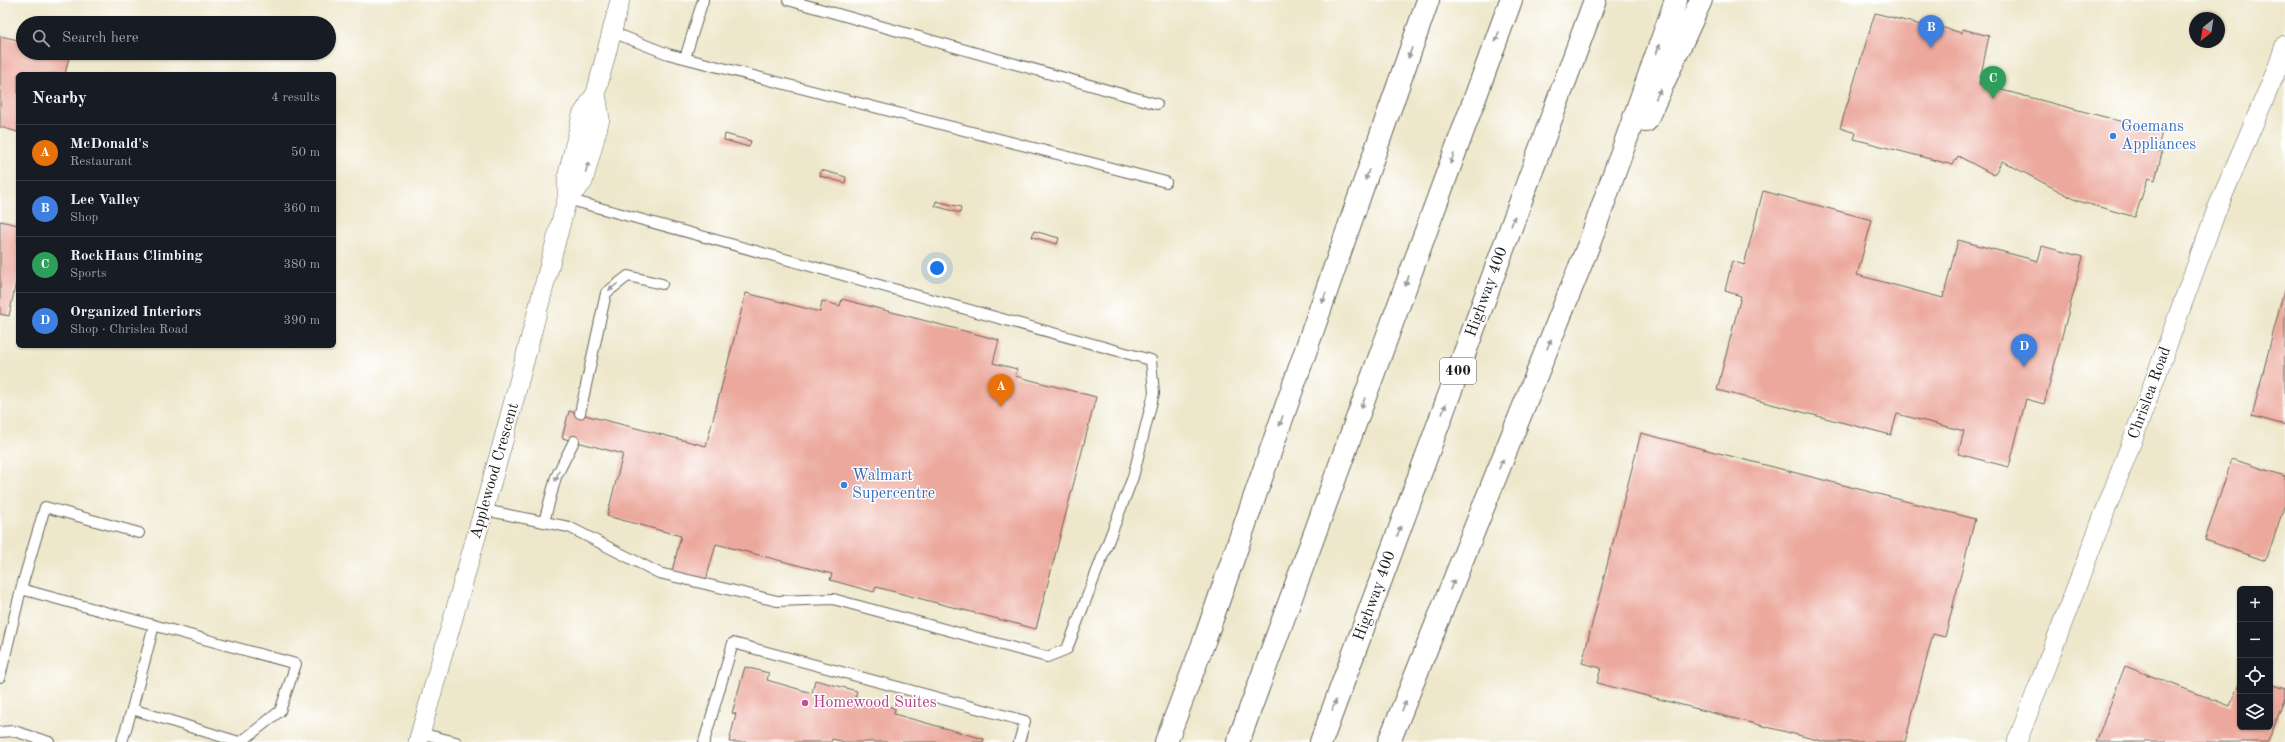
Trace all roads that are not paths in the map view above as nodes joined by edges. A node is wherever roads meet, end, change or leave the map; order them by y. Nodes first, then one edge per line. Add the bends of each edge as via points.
1 (620, 0) edge
2 (703, 0) edge
3 (788, 0) edge
4 (1511, 0) edge
5 (1595, 0) edge
6 (1676, 0) edge
7 (1701, 0) edge
8 (1426, 5) edge
9 (612, 32) junction
10 (2285, 45) edge
11 (685, 58) junction
12 (1157, 104) dead end
13 (1166, 182) dead end
14 (567, 199) junction
15 (1589, 244) junction
16 (662, 284) dead end
17 (580, 414) dead end
18 (574, 441) dead end
19 (484, 510) junction
20 (544, 522) junction
21 (139, 533) dead end
22 (21, 589) junction
23 (154, 625) junction
24 (0, 677) edge
25 (132, 709) junction
26 (0, 732) edge
27 (419, 738) edge
28 (49, 742) edge
29 (122, 742) edge
30 (240, 742) edge
31 (456, 742) edge
32 (704, 742) edge
33 (1019, 742) edge
34 (1166, 742) edge
35 (1238, 742) edge
36 (1321, 742) edge
37 (1389, 742) edge
38 (2017, 742) edge

1 - 9 street, Applewood Crescent
2 - 11 lane
3 - 12 lane
4 -> 35 highway
36 -> 5 highway, Highway 400 / 400
15 -> 6 highway
15 -> 7 highway
8 -> 34 highway via 1208,632
9 - 11 lane
9 - 14 street, Applewood Crescent via 596,93 582,115 567,178
10 - 38 street, Chrislea Road via 2277,70 2217,210
11 - 13 lane
14 - 19 street, Applewood Crescent
14 - 20 lane via 1151,360 1154,393 1133,477 1067,649 1047,657 833,599 777,601 659,573 569,527
37 -> 15 highway
16 -> 17 lane via 628,276 606,293
18 -> 20 lane via 556,477
19 - 20 lane
19 - 27 street, Applewood Crescent
21 - 22 lane via 44,507
22 - 23 lane
22 - 24 lane
23 - 25 lane
23 - 30 lane via 296,664 280,711
25 - 29 lane
25 - 30 lane
26 - 28 lane via 14,731
27 - 31 lane
32 - 33 lane via 733,643 1026,721

